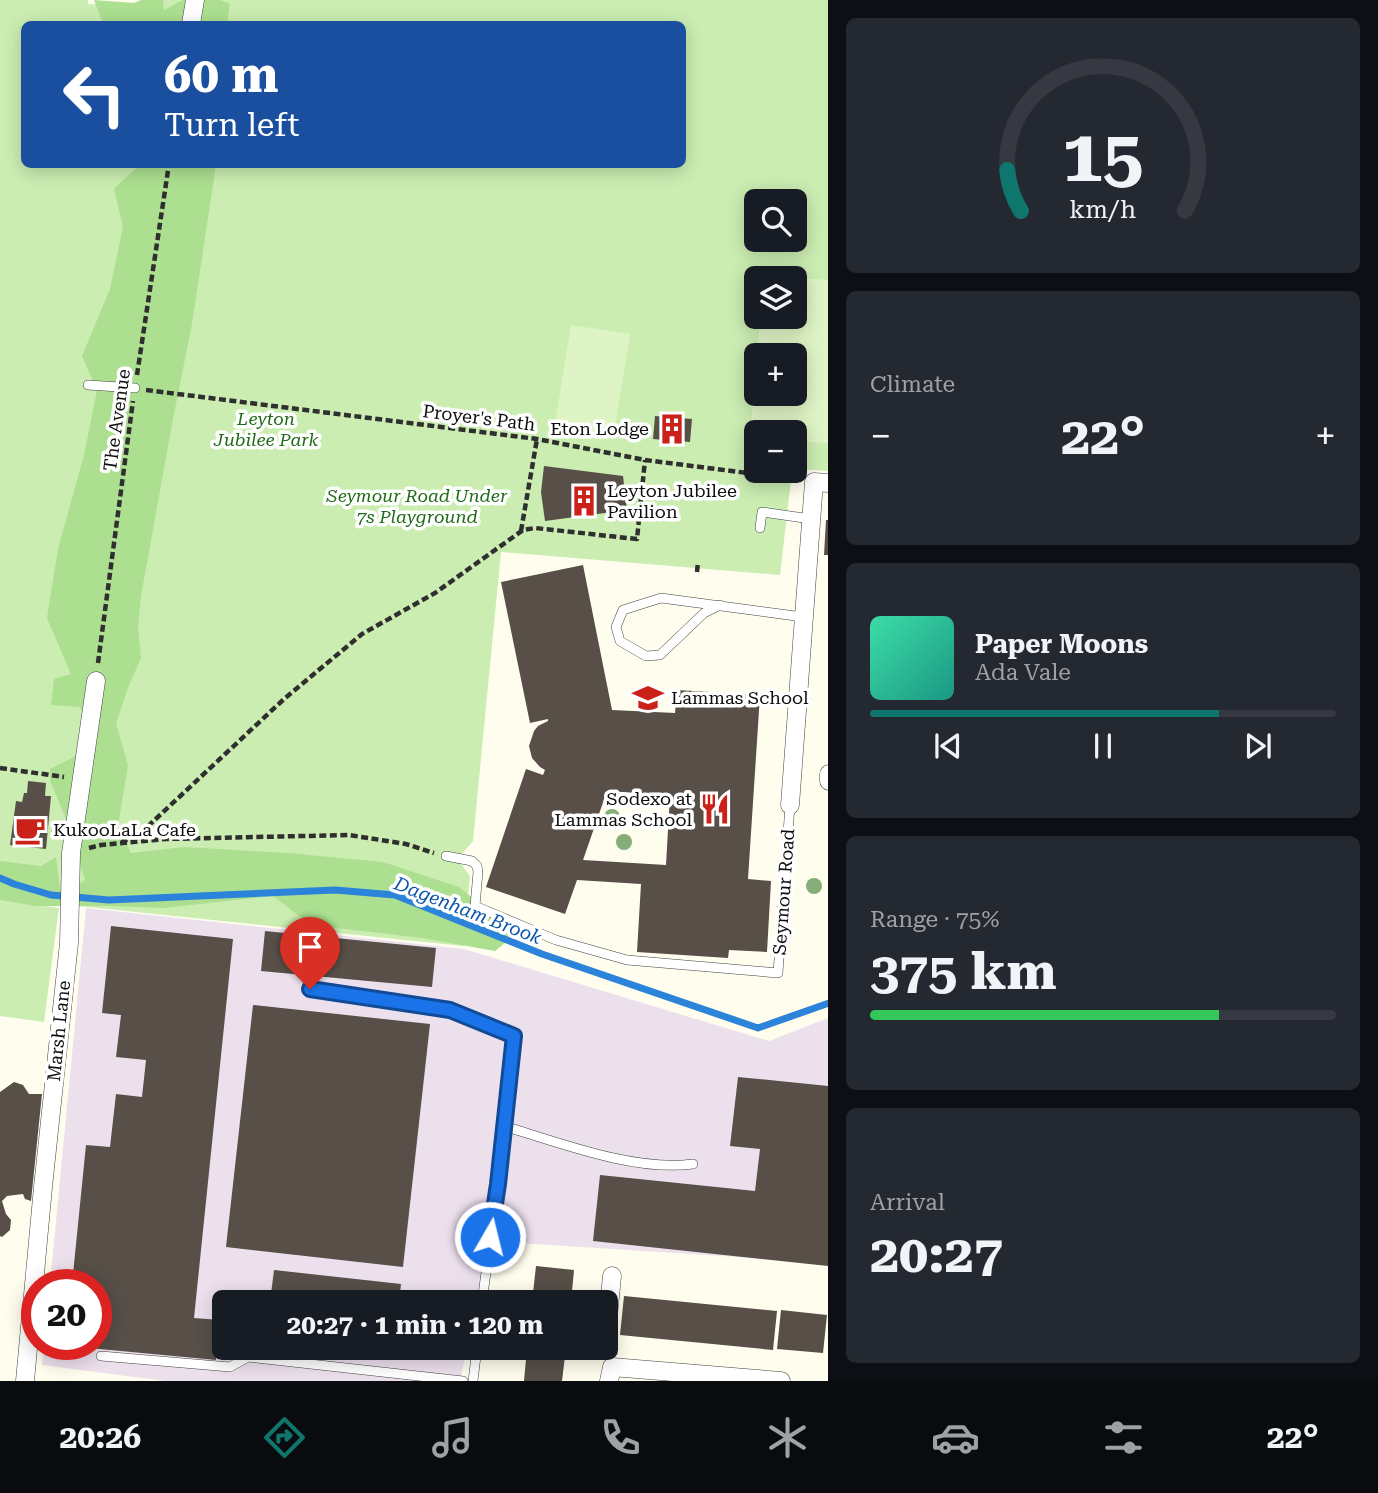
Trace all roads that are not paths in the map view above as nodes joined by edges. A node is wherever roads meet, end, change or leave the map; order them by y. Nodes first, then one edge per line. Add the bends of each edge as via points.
1 (195, 0) edge
2 (192, 21) edge
3 (88, 385) dead end
4 (135, 388) road end
5 (821, 483) edge
6 (811, 519) junction
7 (760, 528) dead end
8 (720, 605) junction
9 (803, 617) junction
10 (96, 681) road end
11 (828, 774) edge
12 (828, 781) edge
13 (790, 805) joint
14 (446, 856) road end
15 (310, 989) dead end
16 (504, 1126) junction
17 (693, 1164) dead end
18 (612, 1276) dead end
19 (484, 1290) edge
20 (611, 1290) edge
21 (112, 1357) edge
22 (476, 1360) edge
23 (610, 1374) edge
24 (24, 1381) edge
25 (463, 1381) edge
26 (473, 1381) edge
27 (781, 1381) edge

1 - 2 street
3 - 4 lane
5 - 6 street, Seymour Road
6 - 7 lane via 762,512
6 - 9 street, Seymour Road
8 - 8 lane via 661,598 623,610 616,626 620,641 646,656 660,655
8 - 9 lane
9 - 13 street, Seymour Road
10 - 24 street, Marsh Lane via 71,853 69,943
11 - 12 street
13 - 14 lane, Seymour Road via 778,973 627,960 556,940 475,906 477,866
15 - 16 lane via 450,1010 514,1036
16 - 17 lane via 633,1162
16 - 19 lane
18 - 20 street
21 - 25 lane via 230,1367 248,1357
22 - 26 lane
23 - 27 street

